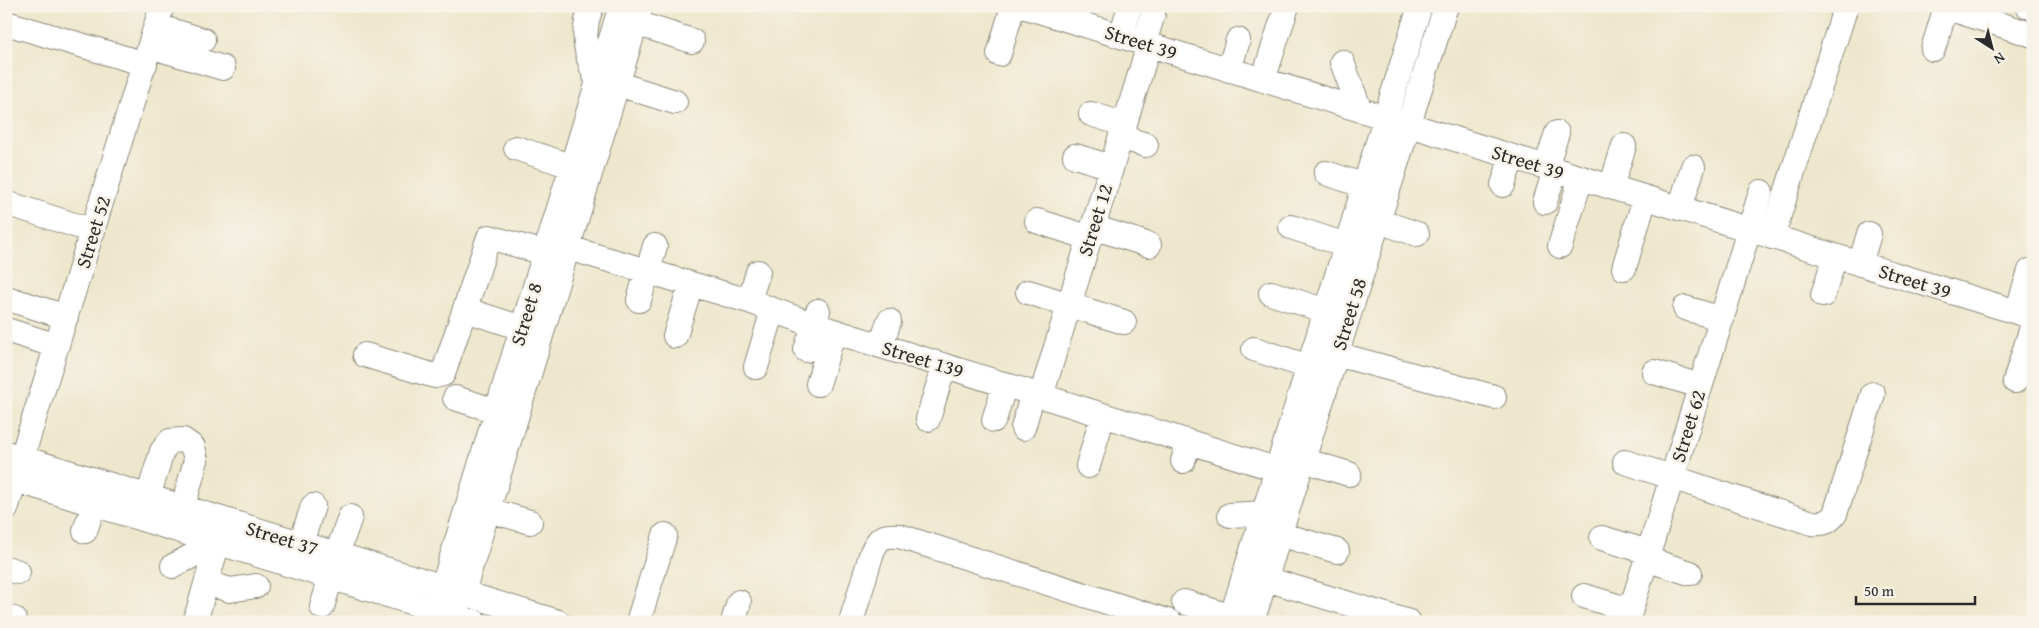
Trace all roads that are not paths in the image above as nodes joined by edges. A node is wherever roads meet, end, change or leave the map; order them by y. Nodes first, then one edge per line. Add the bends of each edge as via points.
1 (592, 6) edge
2 (1013, 6) edge
3 (1023, 6) edge
4 (1114, 6) edge
5 (1130, 6) edge
6 (1287, 6) edge
7 (1420, 6) edge
8 (1446, 6) edge
9 (1846, 6) edge
10 (2028, 6) edge
11 (1944, 7) edge
12 (2033, 8) edge
13 (633, 12) edge
14 (1153, 14) dead end
15 (6, 23) edge
16 (1114, 34) junction
17 (153, 35) edge
18 (2033, 35) edge
19 (203, 40) dead end
20 (1238, 40) dead end
21 (692, 41) dead end
22 (1147, 44) junction
23 (1933, 49) dead end
24 (999, 54) dead end
25 (1342, 62) dead end
26 (223, 68) dead end
27 (1229, 70) junction
28 (1263, 80) junction
29 (607, 82) junction
30 (675, 102) dead end
31 (1360, 110) junction
32 (1091, 114) dead end
33 (1386, 118) junction
34 (1408, 125) junction
35 (1123, 131) junction
36 (1557, 133) dead end
37 (1146, 145) dead end
38 (1624, 146) dead end
39 (516, 148) dead end
40 (1076, 156) dead end
41 (1512, 157) junction
42 (571, 166) junction
43 (1111, 167) junction
44 (1693, 167) dead end
45 (1550, 169) junction
46 (1326, 173) dead end
47 (1581, 178) junction
48 (1503, 185) dead end
49 (1365, 186) junction
50 (1610, 187) junction
51 (1761, 192) dead end
52 (1645, 198) junction
53 (1545, 202) dead end
54 (6, 203) edge
55 (1680, 208) junction
56 (1037, 221) dead end
57 (1378, 221) junction
58 (1290, 228) dead end
59 (93, 230) junction
60 (1750, 230) junction
61 (1092, 233) junction
62 (1417, 234) dead end
63 (1869, 234) dead end
64 (1772, 237) junction
65 (1149, 245) dead end
66 (655, 246) dead end
67 (1346, 246) junction
68 (1560, 246) dead end
69 (551, 252) junction
70 (1835, 256) junction
71 (1860, 264) junction
72 (1624, 268) dead end
73 (648, 271) junction
74 (2030, 271) dead end
75 (758, 272) dead end
76 (691, 284) junction
77 (1028, 292) dead end
78 (1271, 293) dead end
79 (1823, 295) dead end
80 (6, 298) edge
81 (639, 300) dead end
82 (1071, 300) junction
83 (749, 301) junction
84 (1685, 308) dead end
85 (466, 310) junction
86 (773, 310) junction
87 (1326, 311) junction
88 (66, 317) junction
89 (1126, 317) dead end
90 (2027, 318) edge
91 (1722, 319) junction
92 (889, 320) dead end
93 (822, 322) junction
94 (522, 328) junction
95 (6, 330) edge
96 (676, 336) dead end
97 (57, 346) junction
98 (881, 346) junction
99 (806, 350) dead end
100 (1252, 354) dead end
101 (1336, 354) junction
102 (365, 355) dead end
103 (756, 366) dead end
104 (944, 366) junction
105 (1308, 372) junction
106 (1654, 372) dead end
107 (2014, 381) dead end
108 (818, 384) dead end
109 (1005, 384) junction
110 (1700, 386) junction
111 (1037, 394) junction
112 (1873, 394) dead end
113 (1494, 397) dead end
114 (455, 398) dead end
115 (496, 411) junction
116 (1103, 415) junction
117 (928, 419) dead end
118 (994, 420) dead end
119 (1022, 428) dead end
120 (1625, 462) dead end
121 (1088, 466) dead end
122 (13, 467) edge
123 (1293, 468) junction
124 (1348, 474) dead end
125 (1672, 476) junction
126 (148, 496) junction
127 (94, 504) junction
128 (313, 506) dead end
129 (183, 507) junction
130 (6, 509) edge
131 (488, 510) junction
132 (1230, 515) dead end
133 (350, 517) dead end
134 (530, 522) dead end
135 (1268, 525) junction
136 (85, 531) dead end
137 (665, 535) dead end
138 (1602, 538) dead end
139 (218, 542) junction
140 (301, 543) junction
141 (1337, 551) dead end
142 (338, 554) junction
143 (1647, 556) junction
144 (173, 566) dead end
145 (1690, 573) dead end
146 (331, 577) junction
147 (1266, 579) junction
148 (207, 582) junction
149 (256, 586) dead end
150 (453, 590) junction
151 (1584, 596) dead end
152 (1184, 602) dead end
153 (322, 607) dead end
154 (1629, 616) edge
155 (450, 618) edge
156 (202, 620) edge
157 (1238, 620) edge
158 (558, 622) edge
159 (638, 622) edge
160 (851, 622) edge
161 (1170, 622) edge
162 (1409, 622) edge

1 - 29 street via 585,37 588,60
2 - 24 street
3 - 16 street, Street 39
4 - 16 street
5 - 16 street
6 - 28 street
7 - 33 street, Street 58
8 - 34 street, Street 58
9 - 64 street
10 - 12 street
11 - 18 street
11 - 23 street
13 - 21 street
13 - 29 street, Street 8
14 - 22 street, Street 12
15 - 17 street
16 - 22 street, Street 39
17 - 19 street
17 - 26 street
17 - 59 street, Street 52
20 - 27 street
22 - 27 street, Street 39
22 - 35 street, Street 12
25 - 31 street
27 - 28 street, Street 39
28 - 31 street, Street 39
29 - 30 street
29 - 42 street, Street 8
29 - 69 street, Street 8
31 - 33 street, Street 39
32 - 35 street
33 - 34 street, Street 39
33 - 49 street, Street 58
34 - 41 street, Street 39
34 - 57 street, Street 58
35 - 37 street
35 - 43 street, Street 12
36 - 45 street
38 - 50 street
39 - 42 street
40 - 43 street
41 - 45 street, Street 39
41 - 48 street
42 - 69 street, Street 8
43 - 61 street, Street 12
44 - 55 street
45 - 47 street, Street 39
45 - 53 street
46 - 49 street
47 - 50 street, Street 39
47 - 68 street
49 - 67 street, Street 58
50 - 52 street, Street 39
51 - 60 street, Street 62
52 - 55 street, Street 39
52 - 72 street
54 - 59 street
55 - 60 street, Street 39
56 - 61 street
57 - 62 street
57 - 101 street, Street 58
58 - 67 street
59 - 88 street, Street 52
60 - 64 street, Street 39
60 - 91 street, Street 62
61 - 65 street
61 - 82 street, Street 12
63 - 71 street
64 - 70 street, Street 39
66 - 73 street
67 - 87 street, Street 58
69 - 73 street, Street 139
69 - 85 street, Street 139 via 488,242
69 - 94 street, Street 8
69 - 131 street, Street 8
70 - 71 street, Street 39
70 - 79 street
71 - 90 street, Street 39
73 - 76 street, Street 139
73 - 81 street
74 - 90 street
75 - 83 street
76 - 83 street, Street 139
76 - 96 street
77 - 82 street
78 - 87 street
80 - 88 street
82 - 89 street
82 - 111 street, Street 12
83 - 86 street, Street 139
84 - 91 street
85 - 94 street
85 - 102 street via 446,372 440,376
86 - 93 street, Street 139
86 - 103 street
87 - 105 street, Street 58
88 - 97 street, Street 52
90 - 107 street
91 - 110 street, Street 62
92 - 98 street
93 - 98 street, Street 139
93 - 99 street
93 - 108 street
94 - 115 street, Street 8
95 - 97 street
97 - 122 street, Street 52
98 - 104 street, Street 139
100 - 105 street
101 - 113 street
101 - 123 street, Street 58
104 - 109 street, Street 139
104 - 117 street
105 - 123 street, Street 58
106 - 110 street
109 - 111 street, Street 139
109 - 118 street
110 - 125 street, Street 62
111 - 116 street, Street 139
111 - 119 street, Street 12
112 - 125 street via 1835,514 1822,524
114 - 115 street
115 - 150 street, Street 8
116 - 121 street
116 - 123 street, Street 139 via 1186,451
120 - 125 street
122 - 126 street, Street 37
122 - 127 street, Street 37
122 - 130 street, Street 52
123 - 124 street, Street 139
123 - 135 street, Street 58
125 - 143 street, Street 62
126 - 129 street, Street 37
126 - 129 street via 162,451 170,441 183,440 193,447 196,460
127 - 136 street
127 - 139 street, Street 37
128 - 140 street
129 - 140 street, Street 37
131 - 134 street
131 - 150 street, Street 8
132 - 135 street
133 - 142 street
135 - 141 street
135 - 147 street, Street 58
135 - 157 street, Street 58
137 - 159 street
138 - 143 street
139 - 144 street
139 - 146 street, Street 37
139 - 148 street
140 - 142 street, Street 37
142 - 150 street, Street 37
143 - 145 street
143 - 154 street, Street 62
146 - 153 street
146 - 155 street, Street 37
147 - 157 street, Street 58
147 - 162 street
148 - 149 street via 230,590
148 - 156 street
150 - 155 street, Street 8
150 - 158 street, Street 37
151 - 154 street
152 - 157 street
160 - 161 street via 872,552 877,541 886,535 899,536

